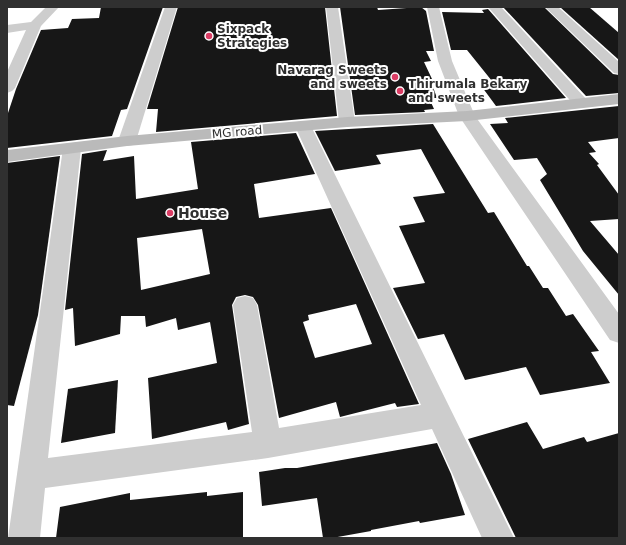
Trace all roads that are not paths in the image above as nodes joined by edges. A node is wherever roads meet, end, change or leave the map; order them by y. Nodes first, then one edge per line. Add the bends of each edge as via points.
1 (53, 7) edge
2 (171, 7) edge
3 (332, 7) edge
4 (433, 7) edge
5 (494, 7) edge
6 (551, 7) edge
7 (35, 25) junction
8 (7, 29) edge
9 (619, 70) edge
10 (7, 88) edge
11 (619, 99) edge
12 (581, 103) junction
13 (467, 116) junction
14 (347, 122) junction
15 (303, 126) junction
16 (127, 141) junction
17 (72, 148) junction
18 (7, 156) edge
19 (244, 305) dead end
20 (619, 333) edge
21 (440, 415) junction
22 (268, 444) junction
23 (32, 476) junction
24 (24, 538) edge
25 (498, 538) edge

1 - 7 street
2 - 16 street
3 - 14 street
4 - 13 street via 445,61
5 - 12 street
6 - 9 street
7 - 8 street
7 - 10 street
11 - 12 main road, MG road
12 - 13 main road, MG road
13 - 14 main road, MG road
13 - 20 street
14 - 15 main road, MG road
15 - 16 main road, MG road
15 - 21 street
16 - 17 main road, MG road
17 - 18 main road, MG road
17 - 23 street
19 - 22 street
21 - 22 street
21 - 25 street
22 - 23 street
23 - 24 street

